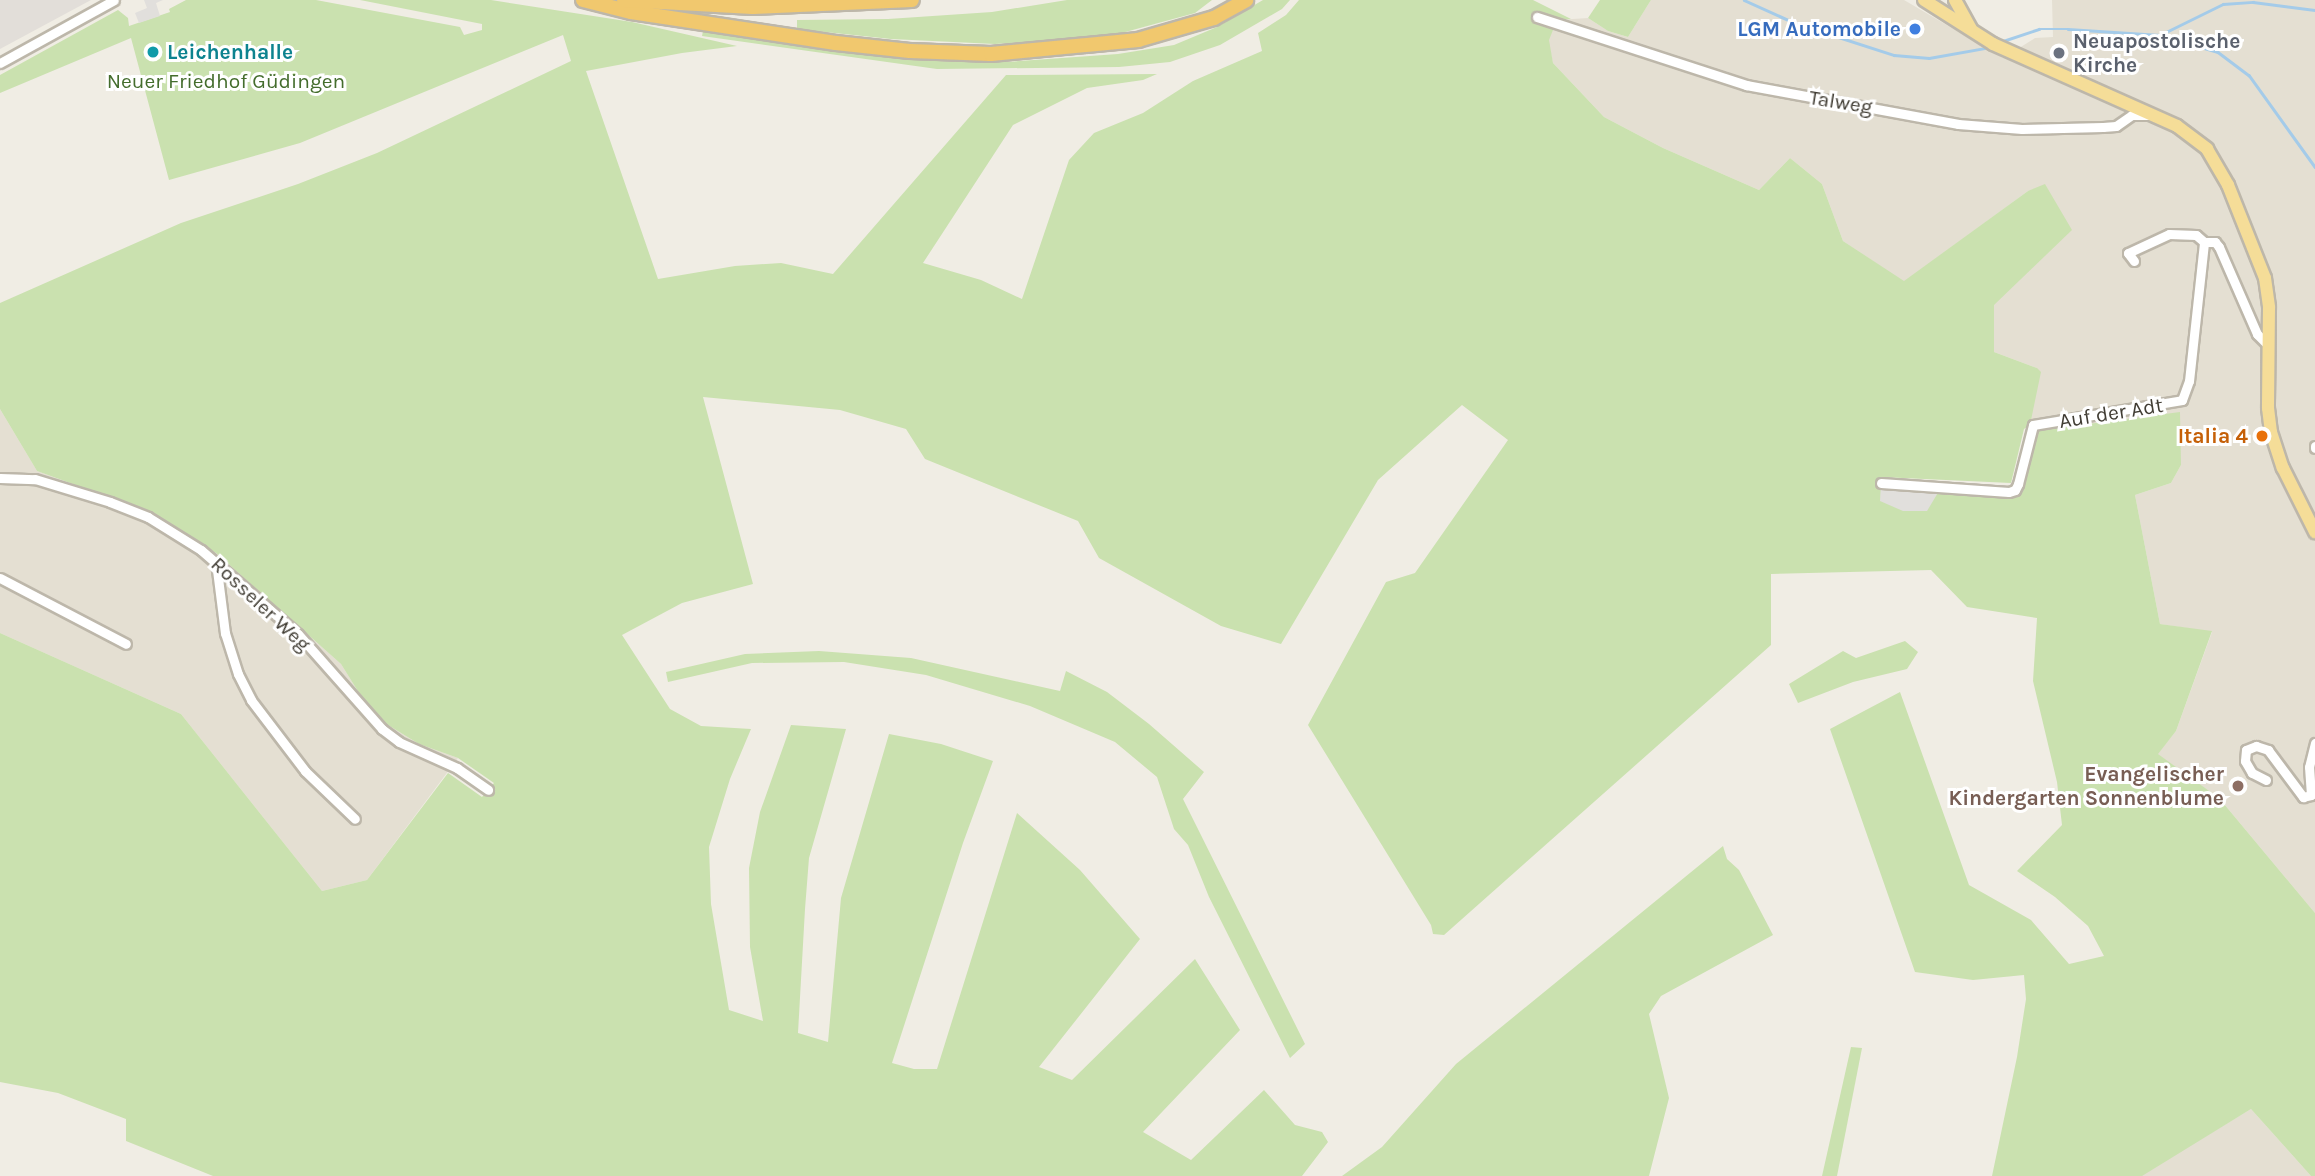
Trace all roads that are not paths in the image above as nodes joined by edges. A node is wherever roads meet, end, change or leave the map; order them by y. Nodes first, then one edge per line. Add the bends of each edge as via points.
1 (114, 0) edge
2 (583, 0) edge
3 (624, 0) edge
4 (912, 0) edge
5 (1246, 0) edge
6 (1924, 0) edge
7 (1936, 0) edge
8 (1954, 0) edge
9 (1537, 17) dead end
10 (1977, 35) junction
11 (0, 63) edge
12 (2151, 115) junction
13 (2204, 242) junction
14 (2134, 261) dead end
15 (2269, 346) junction
16 (0, 478) edge
17 (1881, 483) dead end
18 (2315, 532) edge
19 (216, 562) junction
20 (0, 579) edge
21 (126, 644) dead end
22 (2315, 743) edge
23 (2266, 780) dead end
24 (488, 790) dead end
25 (355, 819) dead end

1 - 11 street
2 - 5 highway via 631,12 836,43 991,54 1138,40 1214,19
3 - 4 highway via 753,7
6 - 10 main road
7 - 8 main road
8 - 10 main road
9 - 12 street, Talweg via 1746,85 1958,124 2022,129 2103,127 2116,126 2132,116
10 - 12 main road
12 - 15 main road via 2200,142 2221,171 2265,278
13 - 14 street via 2196,235 2169,234 2128,253
13 - 15 street via 2219,247 2258,334
13 - 17 street, Auf der Adt via 2189,381 2182,400 2033,425 2018,484 2009,492
15 - 18 main road via 2272,432 2283,468
16 - 19 street, Rosseler Weg via 36,478 110,502 148,517
19 - 24 street, Rosseler Weg via 298,634 382,729 457,768
19 - 25 street via 225,633 251,700 305,771
20 - 21 street
22 - 23 street via 2309,767 2311,795 2304,797 2262,746 2246,750 2245,761 2252,772

